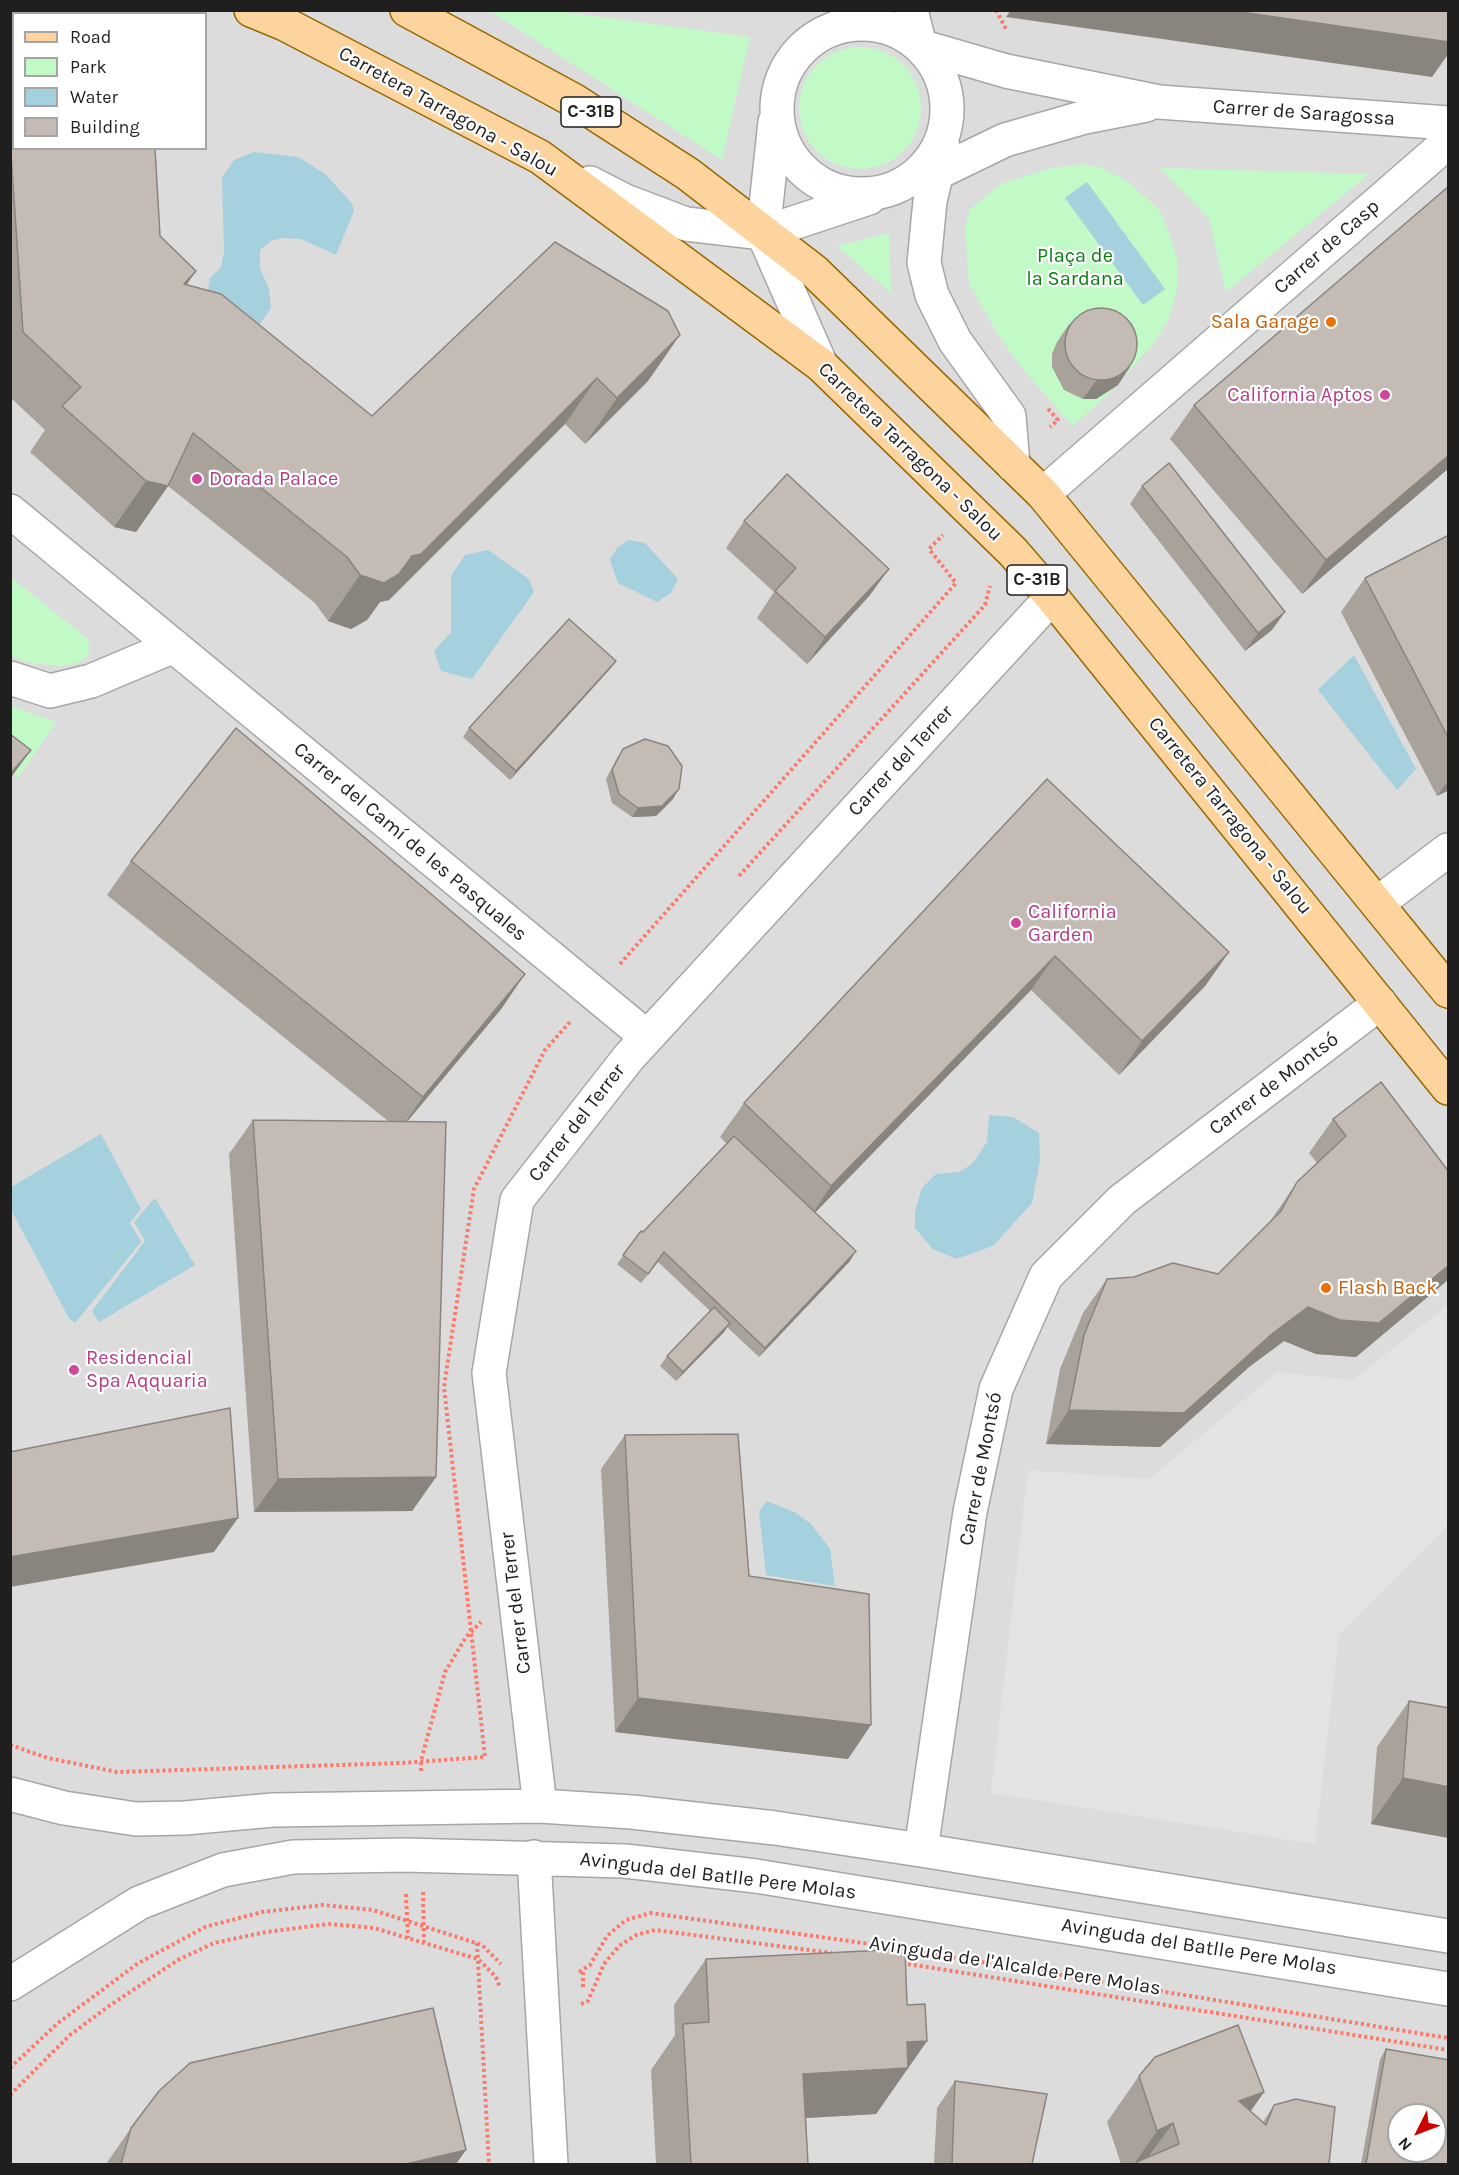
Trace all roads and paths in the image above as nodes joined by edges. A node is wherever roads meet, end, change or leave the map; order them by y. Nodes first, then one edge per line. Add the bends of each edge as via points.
1 (251, 10) edge
2 (407, 10) edge
3 (813, 10) edge
4 (827, 10) edge
5 (912, 10) edge
6 (878, 25) junction
7 (920, 46) junction
8 (789, 65) junction
9 (1159, 102) junction
10 (776, 105) junction
11 (1449, 123) edge
12 (1449, 142) edge
13 (540, 158) junction
14 (912, 182) junction
15 (763, 233) junction
16 (822, 365) junction
17 (1013, 465) junction
18 (1043, 494) junction
19 (10, 511) edge
20 (1052, 597) junction
21 (985, 605) dead end
22 (174, 646) junction
23 (10, 678) edge
24 (1449, 850) edge
25 (738, 877) dead end
26 (1378, 903) junction
27 (1449, 991) edge
28 (1380, 1003) junction
29 (647, 1038) junction
30 (1449, 1088) edge
31 (487, 1617) dead end
32 (421, 1761) dead end
33 (10, 1794) edge
34 (540, 1806) junction
35 (921, 1850) junction
36 (534, 1857) junction
37 (1449, 1936) edge
38 (477, 1942) junction
39 (839, 1954) edge
40 (478, 1959) junction
41 (897, 1962) edge
42 (540, 1973) junction
43 (10, 1984) edge
44 (1449, 1989) edge
45 (542, 2005) junction
46 (1449, 2038) edge
47 (1449, 2050) edge
48 (10, 2068) edge
49 (10, 2095) edge
50 (489, 2164) edge
51 (551, 2164) edge

1 - 13 main road, Carretera Tarragona - Salou / C-31B via 285,24
2 - 15 main road, C-31B via 575,101 688,174
3 - 8 street
4 - 6 street
5 - 7 street
6 - 7 street
6 - 8 street via 852,24 827,31 805,45
7 - 9 street, Carrer de Saragossa via 1006,71
7 - 14 street via 935,63 948,106 946,128
8 - 10 street
9 - 11 street, Carrer de Saragossa
9 - 14 street, Carrer de Saragossa via 1085,117 1005,140
10 - 14 street via 780,133 792,158 810,177 834,190 861,195
10 - 15 street
12 - 18 street, Carrer de Casp
13 - 15 street via 625,201 686,224
13 - 16 main road, Carretera Tarragona - Salou / C-31B
14 - 15 street
14 - 17 street via 930,201 924,263 932,295 956,340 1009,416
15 - 16 street
15 - 17 main road, C-31B via 814,271
16 - 20 main road, Carretera Tarragona - Salou / C-31B via 1013,552
17 - 18 main road, C-31B
18 - 26 main road, C-31B
19 - 22 street, Carrer del Camí de les Pasquales
20 - 28 main road, Carretera Tarragona - Salou / C-31B
20 - 29 street, Carrer del Terrer
21 - 25 path
22 - 23 street via 91,681 50,691
22 - 29 street, Carrer del Camí de les Pasquales
24 - 26 street
26 - 27 main road, C-31B
28 - 30 main road, Carretera Tarragona - Salou / C-31B
28 - 35 street, Carrer de Montsó via 1122,1200 1046,1276 996,1389 970,1512
29 - 34 street, Carrer del Terrer via 518,1200 489,1373
31 - 32 path via 466,1637 445,1672
33 - 34 street via 64,1808 136,1819 273,1810
34 - 35 street via 775,1828
35 - 37 street
36 - 42 street
36 - 43 street, Avinguda del Batlle Pere Molas via 293,1857 223,1870 139,1903
36 - 44 street, Avinguda del Batlle Pere Molas via 756,1876
38 - 40 path
38 - 42 path via 505,1968
38 - 48 path via 373,1910 323,1905 262,1912 205,1927 169,1944 99,1990
39 - 45 path, Avinguda de l'Alcalde Pere Molas via 655,1930 636,1935 619,1946 604,1964 588,2001 578,2006
40 - 45 path, Avinguda de l'Alcalde Pere Molas via 496,1977 507,1999
40 - 49 path via 374,1928 329,1924 214,1943 178,1960 70,2035
40 - 50 path
41 - 47 path, Avinguda de l'Alcalde Pere Molas
42 - 45 street
42 - 46 path via 583,1972 607,1936 626,1920 651,1913 889,1947
45 - 51 street

